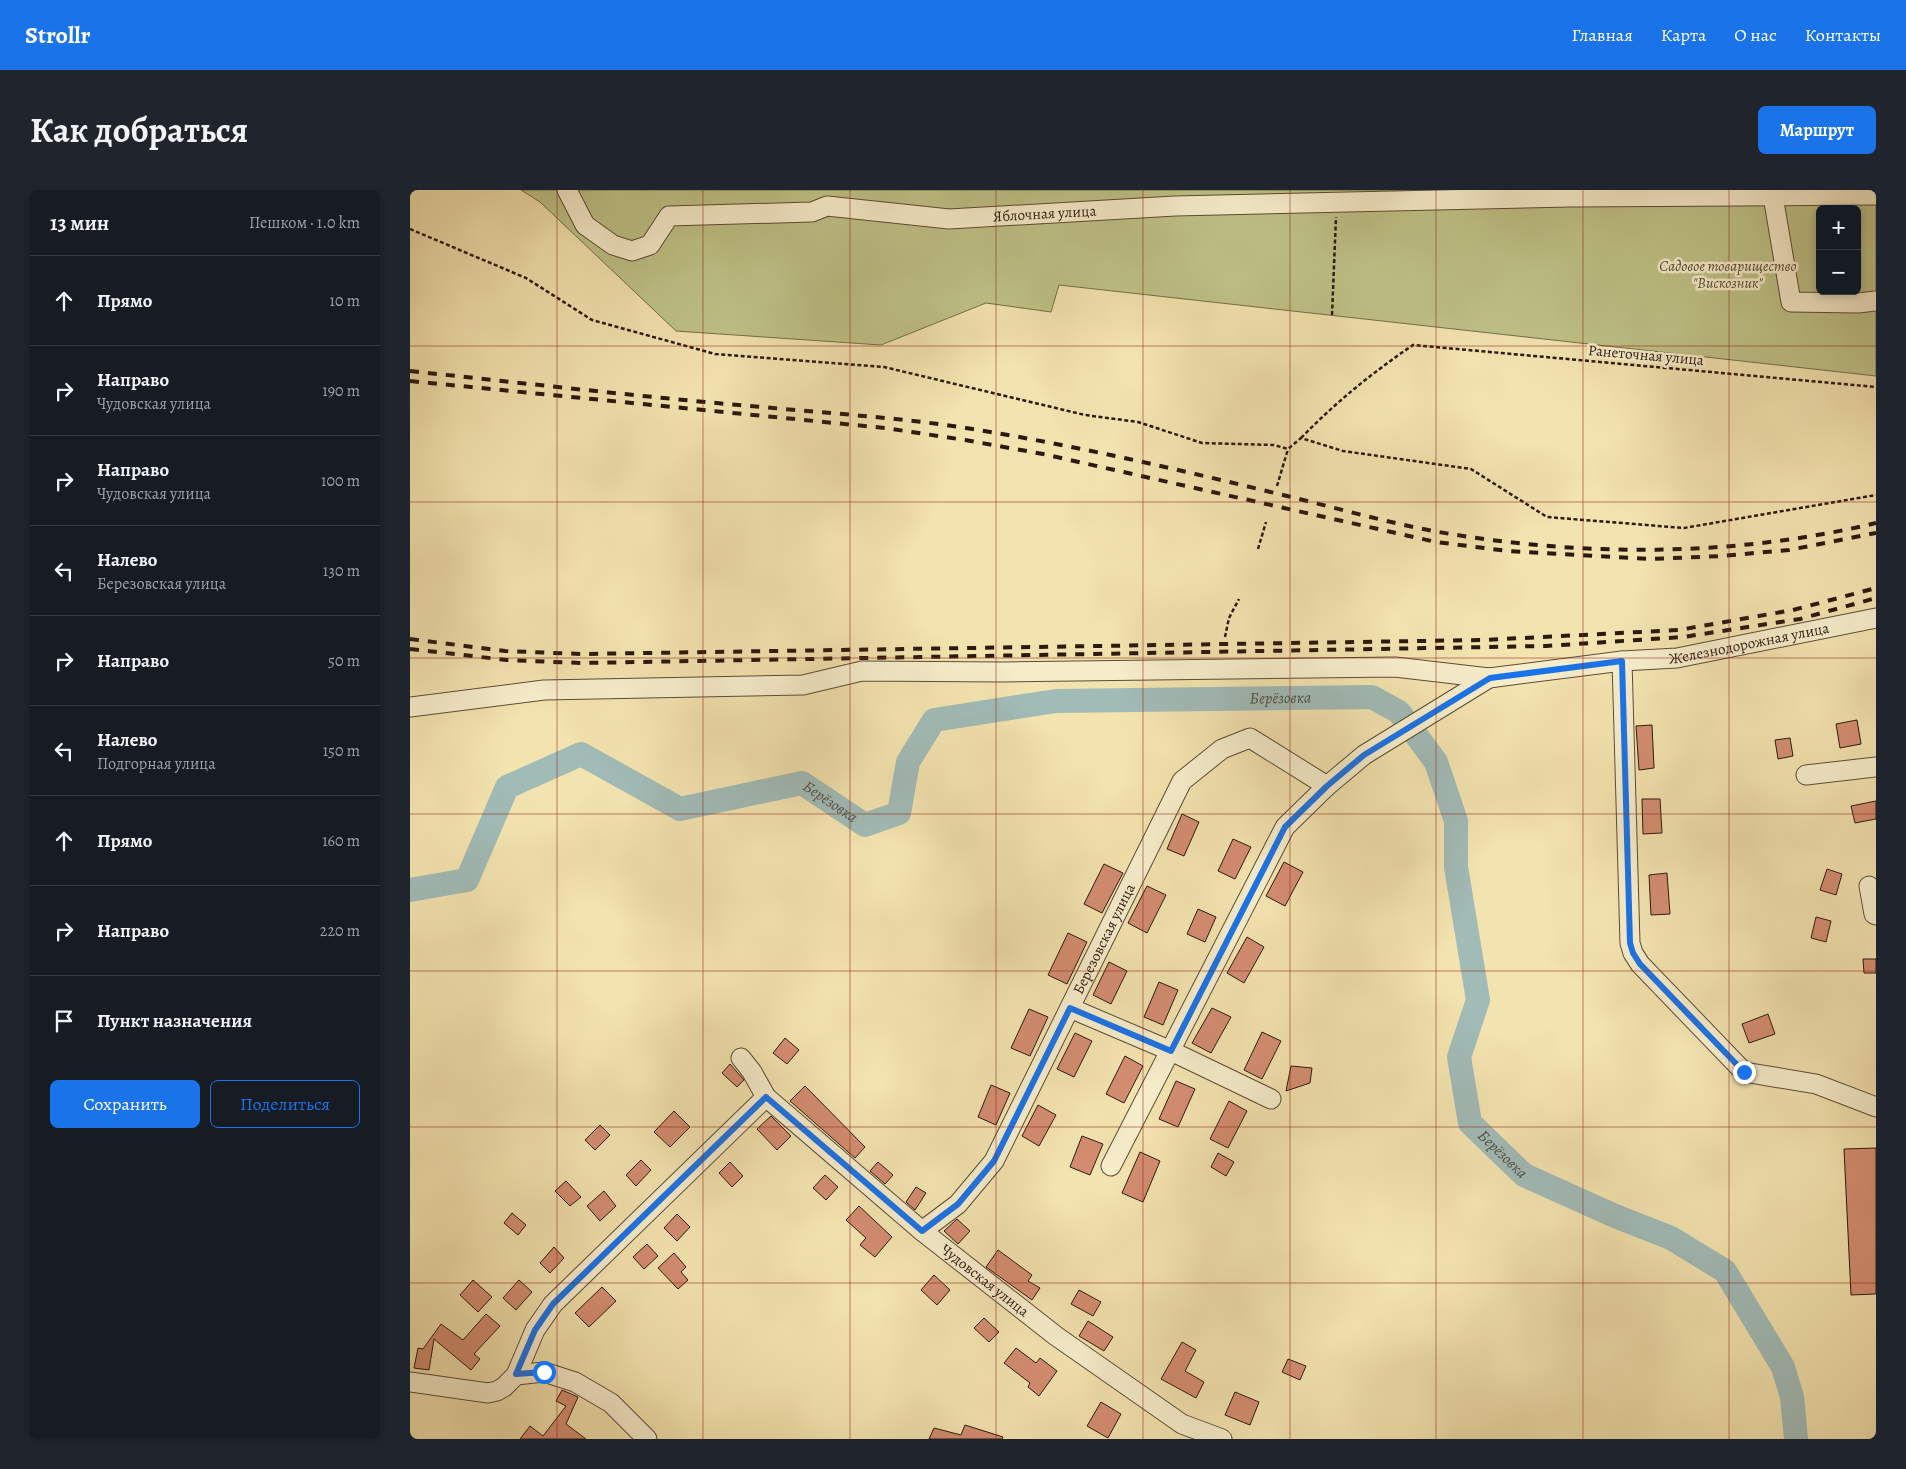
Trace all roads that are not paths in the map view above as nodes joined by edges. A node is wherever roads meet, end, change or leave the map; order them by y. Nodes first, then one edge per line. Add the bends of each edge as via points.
1 (567, 190) edge
2 (1570, 194) edge
3 (1876, 195) edge
4 (1773, 196) junction
5 (828, 198) edge
6 (1876, 301) edge
7 (1876, 618) edge
8 (1622, 661) junction
9 (1490, 678) junction
10 (410, 707) edge
11 (1876, 767) edge
12 (1806, 776) dead end
13 (1327, 786) junction
14 (1869, 886) dead end
15 (1876, 915) edge
16 (1070, 1008) junction
17 (1171, 1051) junction
18 (741, 1058) dead end
19 (766, 1097) junction
20 (1272, 1099) dead end
21 (1876, 1107) edge
22 (1111, 1166) dead end
23 (922, 1231) junction
24 (516, 1374) junction
25 (410, 1382) edge
26 (647, 1439) edge
27 (1222, 1439) edge

1 - 5 street, Яблочная улица via 585,225 613,245 632,251 650,245 669,216 812,212
2 - 4 street, Яблочная улица
2 - 5 street, Яблочная улица via 1175,206 949,220
3 - 4 street, Яблочная улица
4 - 6 street via 1791,302
7 - 8 street, Железнодорожная улица via 1677,658
8 - 9 street, Железнодорожная улица
8 - 21 street via 1630,943 1633,953 1744,1072 1816,1084
9 - 10 street via 1395,667 862,671 803,685 544,690
9 - 13 street via 1394,735
11 - 12 street
13 - 16 street, Березовская улица via 1250,738 1222,749 1182,781
13 - 17 street via 1285,827
14 - 15 street
16 - 17 street
16 - 23 street, Березовская улица via 994,1161 958,1204
17 - 20 street
17 - 22 street
18 - 19 street, Чудовская улица
19 - 23 street, Чудовская улица
19 - 24 street via 553,1304 535,1330
23 - 27 street, Чудовская улица via 1056,1336 1182,1424
24 - 25 street via 504,1387 488,1393
24 - 26 street via 544,1372 575,1382 611,1403

